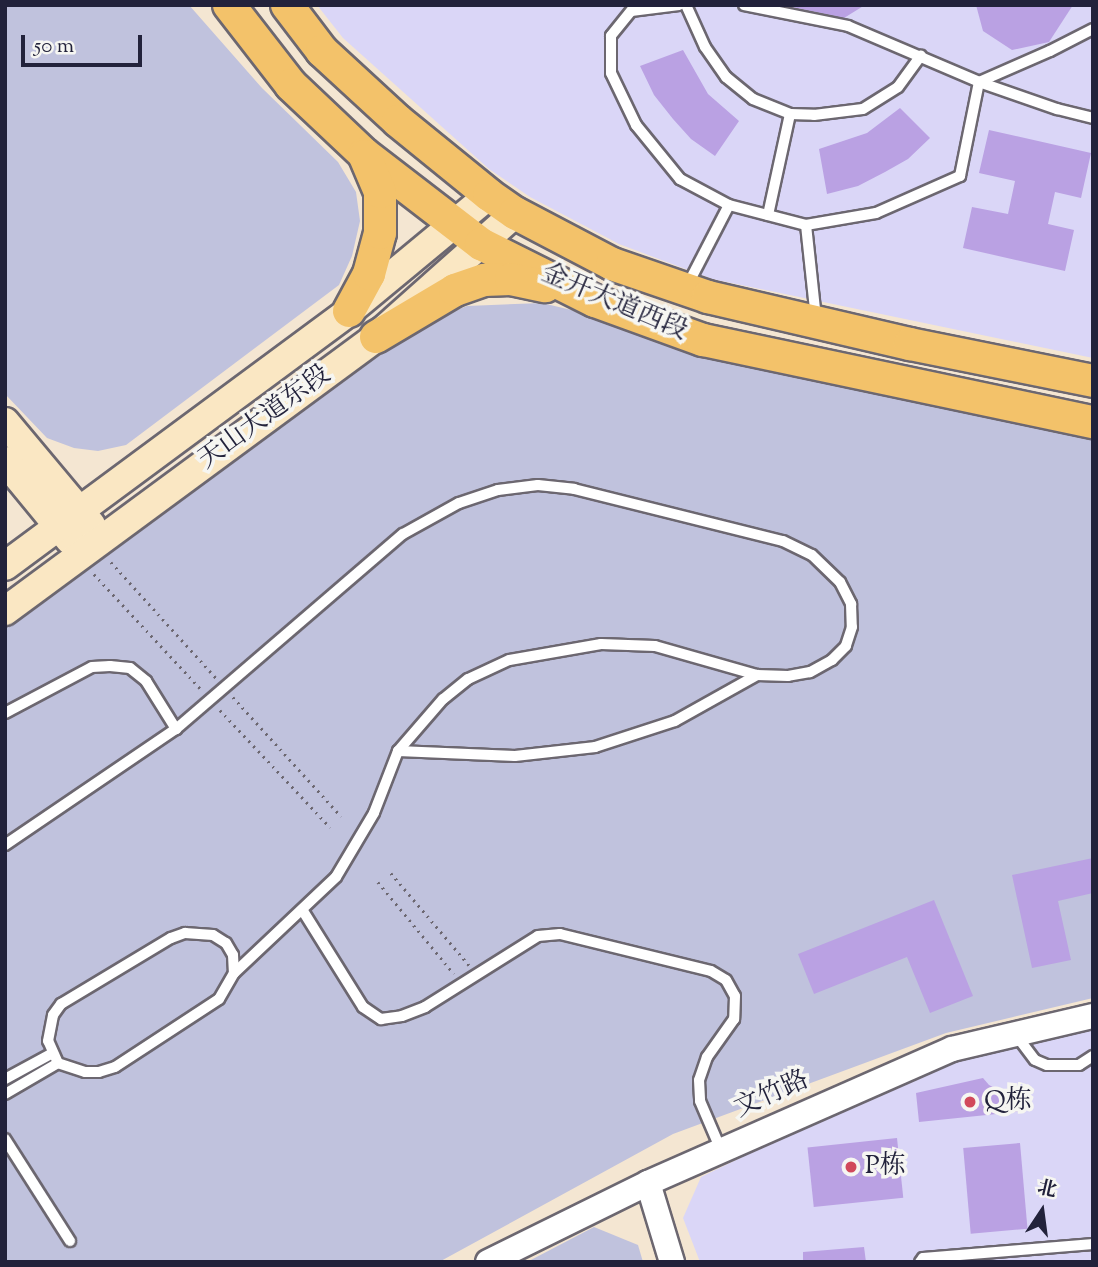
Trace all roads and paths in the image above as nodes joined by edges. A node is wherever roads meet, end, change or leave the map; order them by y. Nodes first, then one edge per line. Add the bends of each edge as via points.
1 (229, 5) edge
2 (287, 5) edge
3 (679, 5) edge
4 (686, 5) edge
5 (744, 5) edge
6 (1093, 29) edge
7 (922, 55) junction
8 (979, 82) junction
9 (790, 114) junction
10 (1093, 118) edge
11 (364, 154) junction
12 (489, 195) junction
13 (729, 205) junction
14 (515, 213) junction
15 (768, 215) junction
16 (454, 224) junction
17 (806, 225) junction
18 (481, 244) junction
19 (685, 289) junction
20 (595, 301) junction
21 (349, 312) junction
22 (816, 322) junction
23 (376, 337) junction
24 (1093, 381) edge
25 (5, 422) edge
26 (1093, 422) edge
27 (5, 461) edge
28 (70, 519) junction
29 (95, 555) junction
30 (5, 566) edge
31 (5, 611) edge
32 (213, 674) dead end
33 (757, 675) junction
34 (199, 688) dead end
35 (239, 703) dead end
36 (5, 713) edge
37 (226, 716) dead end
38 (176, 729) junction
39 (398, 751) junction
40 (341, 816) dead end
41 (330, 827) dead end
42 (5, 845) edge
43 (391, 873) dead end
44 (379, 882) dead end
45 (303, 911) junction
46 (234, 973) junction
47 (478, 975) junction
48 (462, 984) junction
49 (1093, 1016) edge
50 (1015, 1034) junction
51 (1093, 1056) edge
52 (55, 1058) junction
53 (5, 1079) edge
54 (5, 1094) edge
55 (5, 1139) edge
56 (721, 1150) junction
57 (648, 1183) junction
58 (70, 1241) dead end
59 (1093, 1244) edge
60 (488, 1262) edge
61 (672, 1262) edge
62 (920, 1262) edge

1 - 11 main road, 金开大道西段 via 291,85
2 - 12 main road, 金开大道西段 via 322,51
3 - 13 lane via 631,11 611,36 611,73 636,125 680,179
4 - 9 lane via 705,47 726,77 753,99
5 - 7 lane via 848,26
6 - 8 lane
7 - 8 lane
7 - 9 lane via 898,88 863,109
8 - 10 lane
8 - 17 lane via 960,176 876,213
9 - 15 lane
11 - 16 main road, 金开大道西段
11 - 21 main road via 380,191 380,233 369,274
12 - 14 main road, 金开大道西段
12 - 16 main road, 天山大道东段
13 - 15 lane
13 - 19 lane
14 - 18 main road, 天山大道东段
14 - 19 main road, 金开大道西段 via 612,264
15 - 17 lane
16 - 18 main road, 金开大道西段
16 - 21 main road, 天山大道东段
17 - 22 lane
18 - 20 main road, 金开大道西段
18 - 23 main road, 天山大道东段
19 - 22 main road, 金开大道西段
20 - 23 main road via 538,284 484,280 455,290
20 - 26 main road, 金开大道西段 via 703,340
21 - 28 main road, 天山大道东段
22 - 24 main road, 金开大道西段
23 - 29 main road, 天山大道东段
25 - 28 main road
27 - 28 main road
28 - 29 main road
28 - 30 main road, 天山大道东段
29 - 31 main road, 天山大道东段
29 - 32 path
29 - 34 path
33 - 38 lane via 810,672 846,646 852,627 851,604 840,582 812,555 770,538 574,489 538,485 498,490 459,503 403,534
33 - 39 lane via 675,721 594,747 515,756
33 - 39 lane via 655,646 601,644 559,649 509,660 468,679 443,699
35 - 40 path
36 - 38 lane via 92,667 110,666 130,668 146,681
37 - 41 path
38 - 42 lane
39 - 45 lane via 374,813 336,877
43 - 47 path
44 - 48 path
45 - 46 lane
45 - 48 lane via 363,1007 381,1019 425,1007
46 - 52 lane via 219,999 115,1067 85,1072
46 - 52 lane via 233,955 214,935 185,933 171,938 61,1004 49,1029
47 - 48 lane
47 - 56 lane via 538,936 561,934 711,971 726,980 735,996 734,1019 707,1057 699,1080 700,1101
49 - 50 street, 文竹路
50 - 51 lane via 1035,1060 1047,1065 1079,1065
50 - 56 street, 文竹路 via 952,1049
52 - 53 lane
52 - 54 lane
55 - 58 lane
56 - 57 street, 文竹路
57 - 60 street, 文竹路
57 - 61 street
59 - 62 lane via 923,1258

